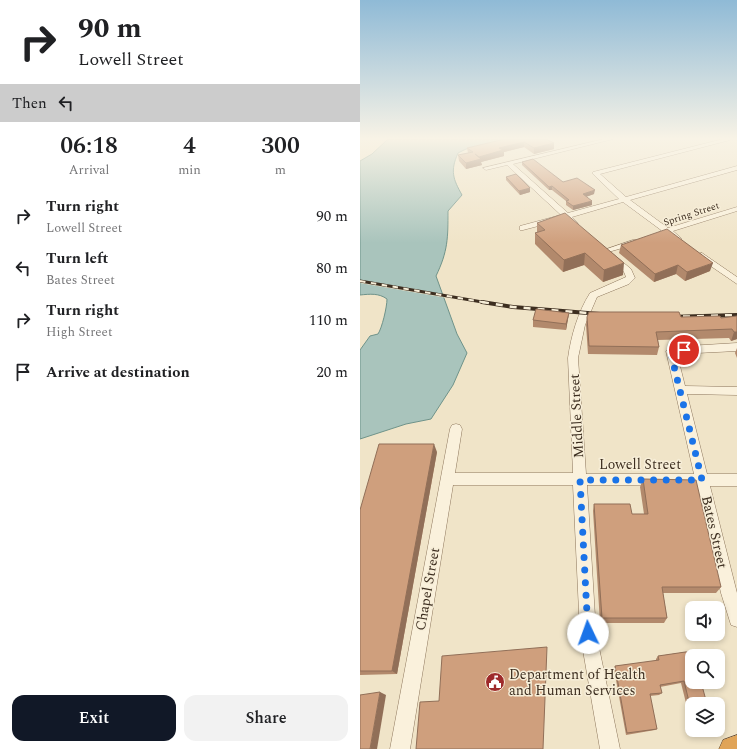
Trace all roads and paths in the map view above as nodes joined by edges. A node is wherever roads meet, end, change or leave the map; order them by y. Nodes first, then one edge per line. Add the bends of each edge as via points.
1 (520, 174) edge
2 (596, 174) edge
3 (716, 174) edge
4 (625, 200) junction
5 (737, 209) edge
6 (566, 216) junction
7 (523, 228) dead end
8 (583, 231) edge
9 (668, 231) junction
10 (653, 236) edge
11 (639, 240) edge
12 (683, 242) edge
13 (695, 251) edge
14 (737, 281) edge
15 (737, 347) edge
16 (680, 390) junction
17 (737, 391) edge
18 (456, 429) dead end
19 (446, 479) junction
20 (580, 480) junction
21 (702, 480) junction
22 (737, 480) edge
23 (737, 619) edge
24 (737, 748) edge
25 (400, 749) edge
26 (610, 749) edge
27 (732, 749) edge

1 - 6 street
2 - 4 street
3 - 4 street
4 - 6 street
4 - 9 street
5 - 9 street, Spring Street
6 - 7 street
6 - 8 street
9 - 10 street, Spring Street
9 - 12 street
11 - 20 street, Middle Street via 602,248 628,271 631,278 593,295 577,338 573,358
13 - 14 street
15 - 16 street, Bates Street via 671,351
16 - 17 street
16 - 21 street, Bates Street
18 - 19 street, Chapel Street
19 - 20 street, Lowell Street
19 - 25 street, Chapel Street
20 - 21 street, Lowell Street
20 - 26 street, Middle Street via 588,633
21 - 22 street, Lowell Street
21 - 23 street, Bates Street
24 - 27 highway

